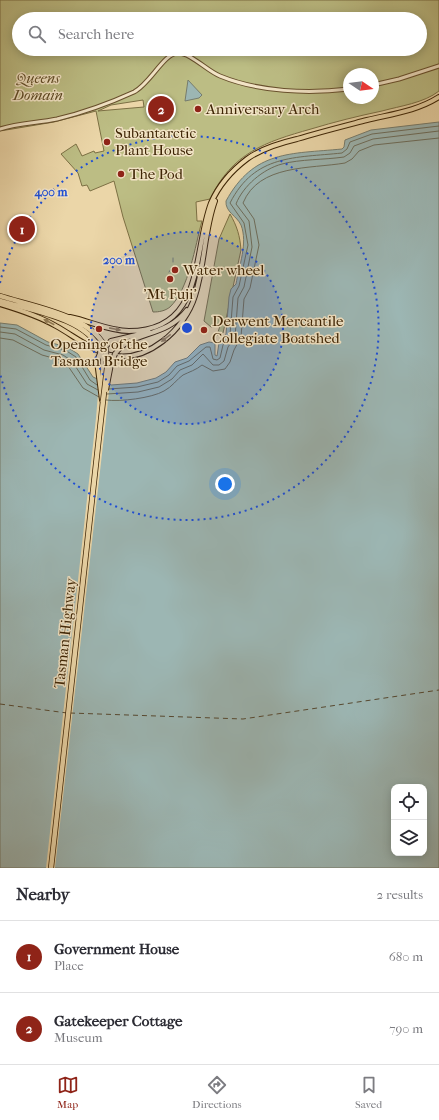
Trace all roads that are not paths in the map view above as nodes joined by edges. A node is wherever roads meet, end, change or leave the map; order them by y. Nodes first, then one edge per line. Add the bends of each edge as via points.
1 (170, 56) edge
2 (188, 56) edge
3 (439, 66) edge
4 (379, 84) edge
5 (343, 89) edge
6 (439, 97) edge
7 (0, 129) edge
8 (236, 168) junction
9 (198, 260) junction
10 (201, 268) junction
11 (0, 296) edge
12 (0, 302) edge
13 (64, 316) junction
14 (102, 401) junction
15 (51, 868) edge

1 - 7 street via 150,80 134,92 58,119
2 - 5 street via 215,74 240,83 286,89
3 - 4 street
6 - 8 main road via 412,110 278,144 252,155
8 - 9 main road via 222,184 212,202
8 - 10 main road via 215,203
13 -> 9 main road via 123,331 146,330 160,326 174,317 186,302
9 - 14 main road, bridge via 191,295 183,310 174,319 155,330 111,341 101,351 97,361
10 -> 12 main road via 196,296 182,322 160,343 131,355 115,356 101,352 44,319
10 - 14 main road, bridge via 193,297 183,315 165,329 128,342 115,353
11 - 13 highway, Tasman Highway
12 - 14 highway, Tasman Highway, bridge via 78,326 90,334 100,350 104,366
13 - 14 highway, Tasman Highway, bridge via 93,330 102,341 107,364
14 - 15 highway, Tasman Highway

